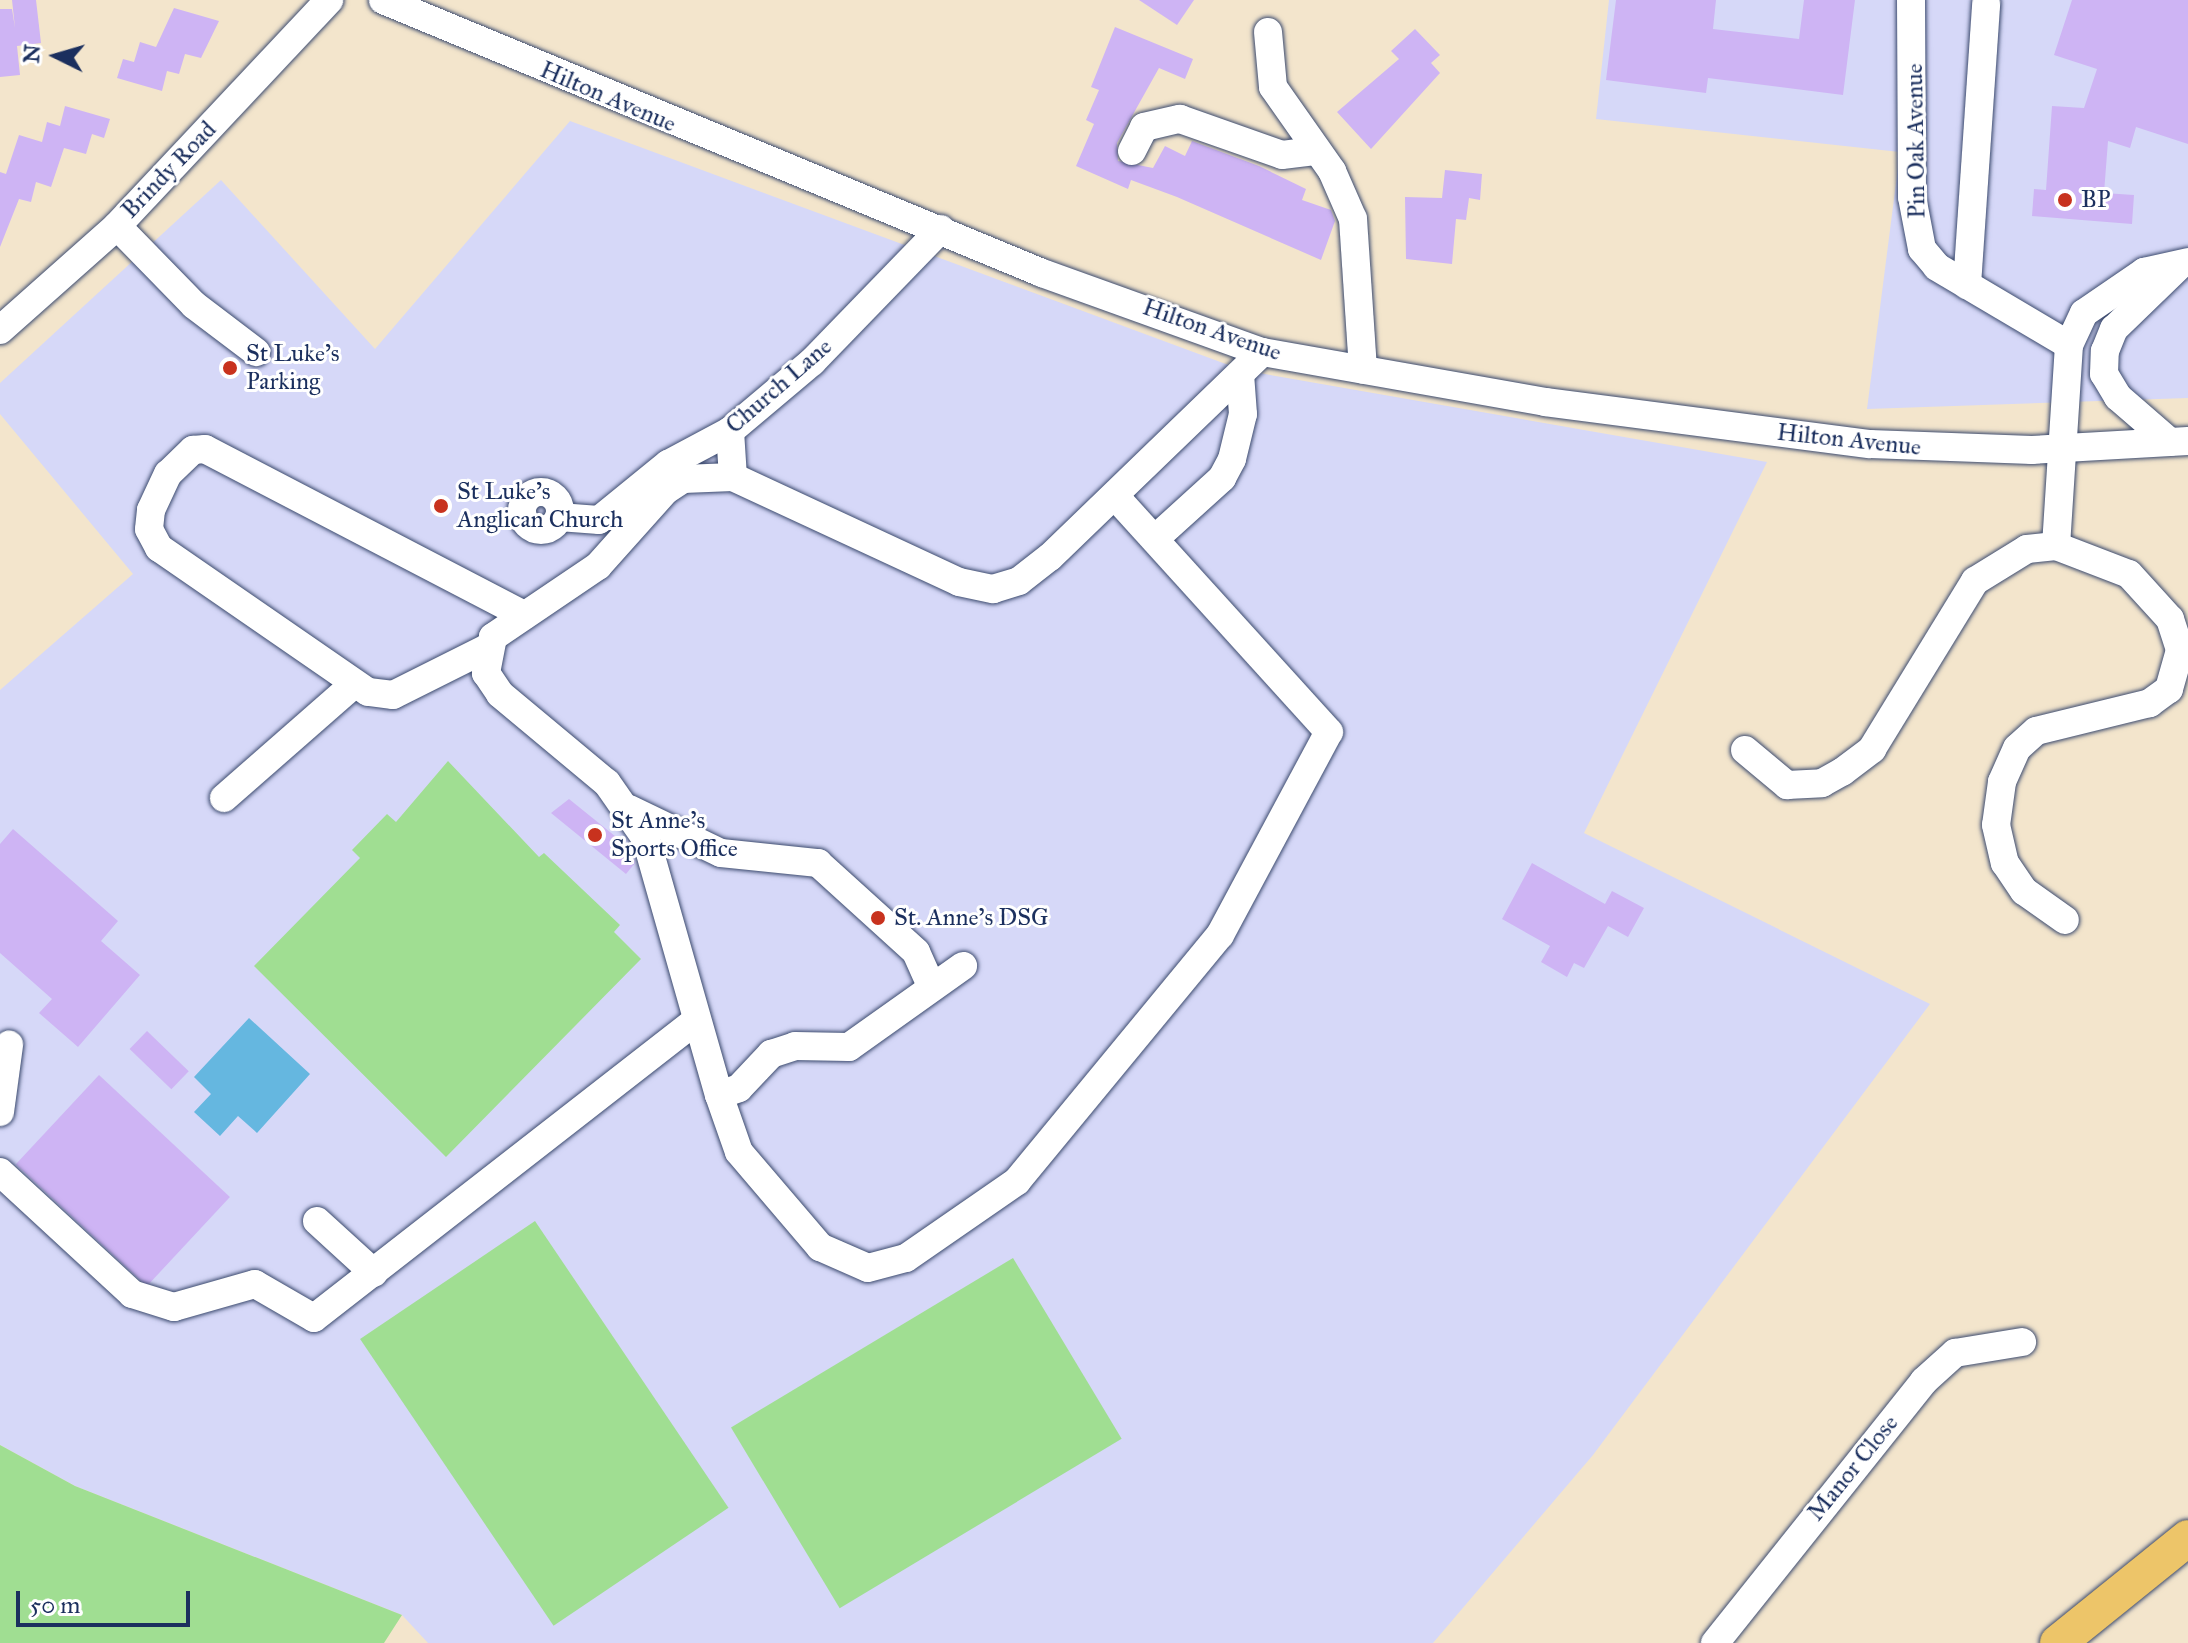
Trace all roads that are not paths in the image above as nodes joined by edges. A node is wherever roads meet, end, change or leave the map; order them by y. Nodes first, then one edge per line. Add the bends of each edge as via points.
1 (329, 0) edge
2 (383, 0) edge
3 (1911, 0) edge
4 (1986, 4) dead end
5 (1268, 32) dead end
6 (1132, 151) dead end
7 (1317, 151) junction
8 (117, 226) junction
9 (941, 229) junction
10 (2185, 262) edge
11 (1967, 285) junction
12 (0, 330) edge
13 (2069, 345) junction
14 (256, 352) dead end
15 (1262, 352) junction
16 (1363, 370) junction
17 (1240, 374) junction
18 (730, 431) junction
19 (2179, 442) edge
20 (2063, 449) junction
21 (733, 477) junction
22 (1116, 497) junction
23 (559, 517) dead end
24 (1157, 537) junction
25 (2056, 546) junction
26 (524, 615) junction
27 (487, 648) junction
28 (2184, 649) edge
29 (354, 684) junction
30 (1745, 750) dead end
31 (224, 798) dead end
32 (629, 809) junction
33 (2065, 920) dead end
34 (963, 966) dead end
35 (931, 986) junction
36 (697, 1020) junction
37 (9, 1045) dead end
38 (719, 1095) junction
39 (0, 1112) edge
40 (0, 1172) edge
41 (317, 1221) dead end
42 (374, 1273) junction
43 (2022, 1342) dead end
44 (2188, 1538) edge
45 (1715, 1643) edge
46 (2058, 1643) edge

1 - 8 street, Brindy Road
2 - 9 street, Hilton Avenue
3 - 11 street, Pin Oak Avenue via 1914,222 1922,249
4 - 11 street
5 - 7 street via 1273,87
6 - 7 street via 1144,127 1180,119 1282,155
7 - 16 street via 1353,219
8 - 12 street, Brindy Road
8 - 14 street via 194,305
9 - 15 street, Hilton Avenue
9 - 18 street, Church Lane via 812,362
10 - 13 street via 2113,290 2084,313
10 - 19 street via 2114,329 2105,351 2104,374 2118,397
11 - 13 street, Pin Oak Avenue
13 - 20 street
15 - 16 street, Hilton Avenue
15 - 17 street
16 - 20 street, Hilton Avenue via 1736,429 1928,449
17 - 22 street
17 - 24 street via 1243,414 1232,459 1222,478
18 - 21 street
18 - 23 street, Church Lane via 668,464 599,520
19 - 20 street, Hilton Avenue
20 - 25 street
21 - 22 street via 959,582 993,589 1019,581
21 - 26 street via 692,477 666,490 598,566
22 - 24 street
24 - 38 street via 1329,732 1220,935 1017,1181 906,1258 868,1268 820,1247 739,1152
25 - 28 street via 2129,574 2170,619
25 - 30 street via 2027,549 1975,581 1872,749 1842,772 1822,783 1787,785
26 - 27 street
26 - 29 street via 216,453 193,450 168,474 151,510 149,529 159,548
27 - 29 street via 393,695
27 - 32 street via 491,685
28 - 33 street via 2169,689 2160,696 2036,731 2017,748 2002,782 1996,825 2005,863 2024,891
29 - 31 street
32 - 35 street via 721,853 818,863 916,952
32 - 36 street via 665,892
34 - 35 street
35 - 38 street via 849,1047 795,1046 771,1054 739,1088
36 - 38 street
36 - 42 street
37 - 39 street
40 - 42 street via 132,1294 155,1305 255,1284 314,1318
41 - 42 street
43 - 45 street, Manor Close via 1955,1353 1924,1381
44 - 46 main road

